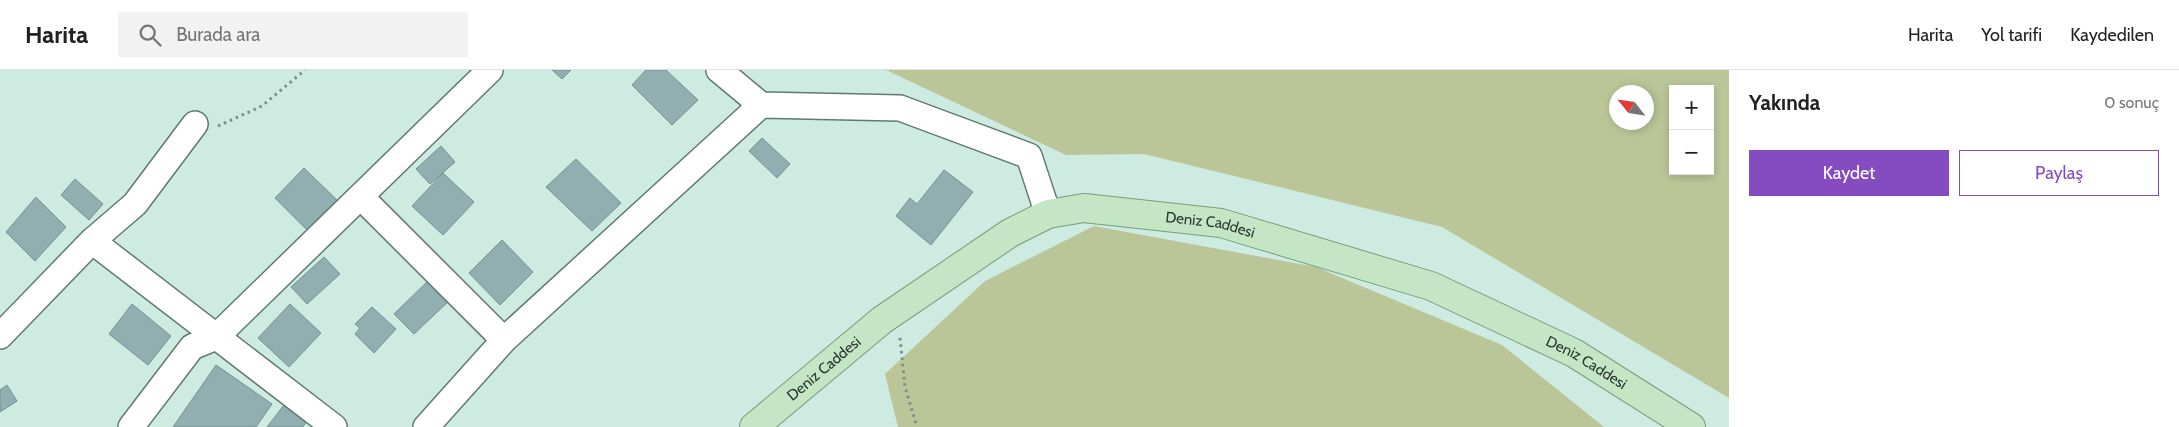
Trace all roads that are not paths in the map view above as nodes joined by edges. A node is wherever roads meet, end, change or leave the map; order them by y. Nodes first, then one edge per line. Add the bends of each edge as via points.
1 (490, 70) edge
2 (719, 70) edge
3 (761, 105) junction
4 (196, 124) road end
5 (361, 197) junction
6 (1048, 214) junction
7 (92, 241) junction
8 (0, 336) edge
9 (216, 337) junction
10 (504, 340) junction
11 (131, 427) edge
12 (334, 427) edge
13 (426, 427) edge
14 (754, 427) edge
15 (1691, 427) edge

1 - 5 street
2 - 3 street
3 - 6 street via 900,108 1029,156
3 - 10 street
4 - 7 street via 135,204
5 - 9 street
5 - 10 street
6 - 14 main road, Deniz Caddesi via 1010,233 882,320
6 - 15 main road, Deniz Caddesi via 1084,208 1221,223 1431,286 1574,353
7 - 8 street
7 - 9 street
9 - 11 street via 192,347
9 - 12 street
10 - 13 street

